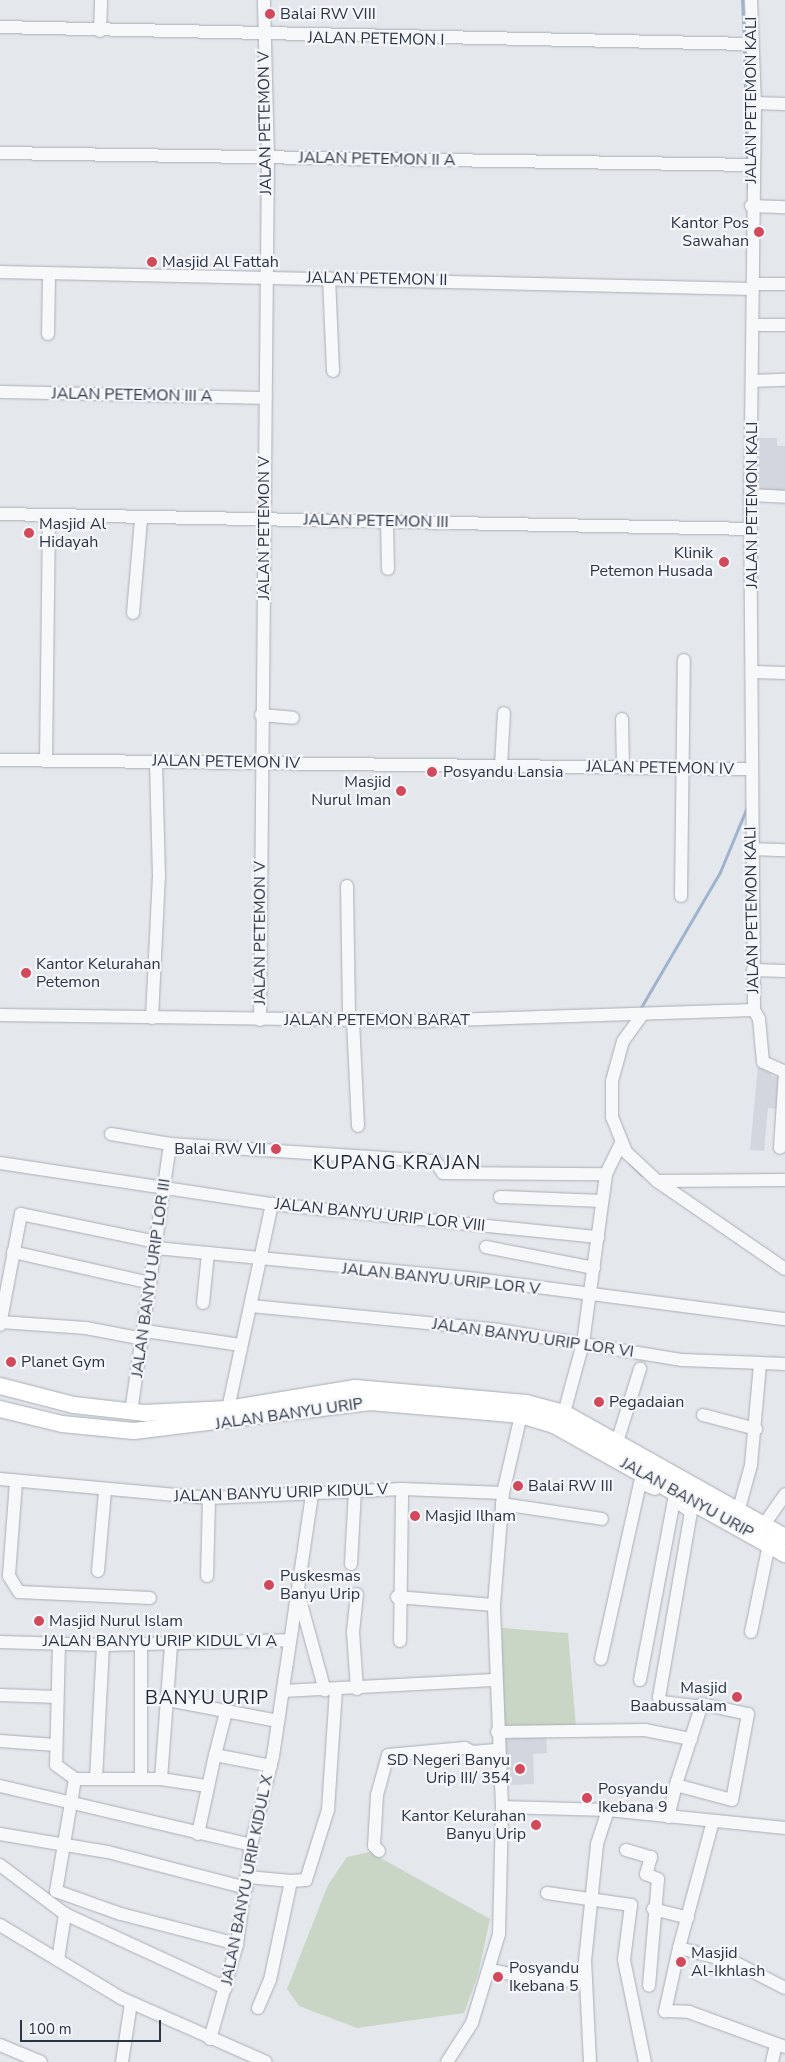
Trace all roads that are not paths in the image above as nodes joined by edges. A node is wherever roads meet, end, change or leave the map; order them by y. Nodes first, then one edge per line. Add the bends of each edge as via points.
1 (101, 0) edge
2 (264, 0) edge
3 (751, 0) edge
4 (0, 27) edge
5 (100, 31) junction
6 (263, 36) junction
7 (746, 44) junction
8 (754, 103) junction
9 (785, 104) edge
10 (0, 153) edge
11 (268, 157) junction
12 (749, 165) junction
13 (751, 206) junction
14 (785, 207) edge
15 (0, 272) edge
16 (49, 274) junction
17 (266, 276) junction
18 (329, 278) junction
19 (785, 284) edge
20 (750, 288) junction
21 (753, 325) junction
22 (785, 325) edge
23 (48, 334) dead end
24 (333, 371) dead end
25 (785, 380) edge
26 (752, 381) junction
27 (0, 392) edge
28 (264, 398) junction
29 (750, 495) junction
30 (785, 497) edge
31 (0, 514) edge
32 (49, 515) junction
33 (141, 519) junction
34 (265, 519) junction
35 (387, 522) junction
36 (748, 529) junction
37 (388, 569) dead end
38 (133, 613) dead end
39 (684, 660) dead end
40 (752, 672) junction
41 (785, 673) edge
42 (504, 713) dead end
43 (261, 715) junction
44 (293, 718) dead end
45 (622, 719) dead end
46 (0, 760) edge
47 (46, 760) junction
48 (156, 761) junction
49 (260, 763) junction
50 (501, 766) junction
51 (623, 768) junction
52 (681, 769) junction
53 (748, 769) junction
54 (751, 849) junction
55 (785, 850) edge
56 (347, 886) dead end
57 (681, 896) dead end
58 (753, 970) junction
59 (785, 971) edge
60 (754, 1010) junction
61 (640, 1015) junction
62 (0, 1016) edge
63 (152, 1018) junction
64 (260, 1020) junction
65 (351, 1020) junction
66 (358, 1126) dead end
67 (110, 1134) dead end
68 (170, 1144) junction
69 (619, 1146) junction
70 (780, 1148) dead end
71 (0, 1163) edge
72 (606, 1174) junction
73 (785, 1180) edge
74 (657, 1181) junction
75 (164, 1188) junction
76 (500, 1197) dead end
77 (602, 1201) junction
78 (272, 1204) junction
79 (598, 1237) junction
80 (156, 1245) junction
81 (486, 1247) dead end
82 (13, 1252) junction
83 (208, 1254) junction
84 (263, 1260) junction
85 (594, 1268) junction
86 (785, 1269) edge
87 (151, 1283) junction
88 (590, 1296) junction
89 (203, 1303) dead end
90 (251, 1306) junction
91 (785, 1319) edge
92 (0, 1323) edge
93 (144, 1335) junction
94 (583, 1343) junction
95 (241, 1345) junction
96 (785, 1364) edge
97 (760, 1365) junction
98 (640, 1369) dead end
99 (0, 1386) edge
100 (355, 1396) junction
101 (0, 1409) edge
102 (228, 1409) junction
103 (131, 1412) junction
104 (564, 1413) junction
105 (521, 1414) junction
106 (703, 1415) dead end
107 (756, 1429) junction
108 (618, 1442) junction
109 (0, 1479) edge
110 (16, 1482) junction
111 (402, 1489) junction
112 (105, 1491) junction
113 (355, 1491) junction
114 (312, 1494) junction
115 (785, 1494) edge
116 (675, 1496) junction
117 (209, 1498) junction
118 (502, 1498) junction
119 (738, 1512) junction
120 (602, 1519) dead end
121 (765, 1534) junction
122 (785, 1537) edge
123 (785, 1554) edge
124 (350, 1564) dead end
125 (98, 1571) dead end
126 (207, 1576) dead end
127 (357, 1594) dead end
128 (299, 1596) junction
129 (397, 1597) junction
130 (150, 1598) dead end
131 (494, 1605) junction
132 (750, 1632) dead end
133 (290, 1640) junction
134 (400, 1641) dead end
135 (0, 1642) edge
136 (59, 1643) junction
137 (103, 1645) junction
138 (141, 1645) junction
139 (171, 1645) junction
140 (601, 1659) dead end
141 (494, 1680) junction
142 (640, 1680) dead end
143 (357, 1689) junction
144 (283, 1691) junction
145 (330, 1691) junction
146 (0, 1695) edge
147 (58, 1697) junction
148 (168, 1700) junction
149 (701, 1707) junction
150 (226, 1712) junction
151 (278, 1721) junction
152 (497, 1732) junction
153 (691, 1739) junction
154 (0, 1741) edge
155 (56, 1745) junction
156 (498, 1750) junction
157 (215, 1755) junction
158 (271, 1766) junction
159 (141, 1776) junction
160 (161, 1776) junction
161 (75, 1779) junction
162 (96, 1779) junction
163 (676, 1785) junction
164 (0, 1786) edge
165 (207, 1786) junction
166 (71, 1802) junction
167 (502, 1806) junction
168 (608, 1810) junction
169 (668, 1817) junction
170 (713, 1821) junction
171 (785, 1828) edge
172 (0, 1834) edge
173 (198, 1834) junction
174 (65, 1845) junction
175 (251, 1845) junction
176 (626, 1850) dead end
177 (379, 1851) dead end
178 (0, 1865) edge
179 (292, 1880) junction
180 (247, 1882) junction
181 (547, 1893) dead end
182 (591, 1899) junction
183 (653, 1909) junction
184 (65, 1914) junction
185 (688, 1918) junction
186 (0, 1925) edge
187 (237, 1944) junction
188 (679, 1948) junction
189 (58, 1960) junction
190 (490, 1970) junction
191 (586, 1981) junction
192 (649, 1986) dead end
193 (226, 1988) junction
194 (785, 1988) edge
195 (131, 2002) junction
196 (258, 2008) dead end
197 (210, 2039) junction
198 (0, 2045) edge
199 (780, 2045) edge
200 (41, 2062) edge
201 (122, 2062) edge
202 (266, 2062) edge
203 (448, 2062) edge
204 (590, 2062) edge
205 (645, 2062) edge
206 (772, 2062) edge

1 - 5 street
2 - 6 street, JALAN PETEMON V
3 - 7 street, JALAN PETEMON KALI
4 - 5 street, JALAN PETEMON I
5 - 6 street, JALAN PETEMON I
6 - 7 street, JALAN PETEMON I
6 - 11 street, JALAN PETEMON V
7 - 8 street, JALAN PETEMON KALI
8 - 9 street
8 - 12 street, JALAN PETEMON KALI
10 - 11 street, JALAN PETEMON II A
11 - 12 street, JALAN PETEMON II A
11 - 17 street, JALAN PETEMON V
12 - 13 street, JALAN PETEMON KALI
13 - 14 street
13 - 20 street, JALAN PETEMON KALI
15 - 16 street, JALAN PETEMON II
16 - 17 street, JALAN PETEMON II
16 - 23 street
17 - 18 street, JALAN PETEMON II
17 - 28 street, JALAN PETEMON V
18 - 20 street, JALAN PETEMON II
18 - 24 street
19 - 20 street, JALAN PETEMON II
20 - 21 street, JALAN PETEMON KALI
21 - 22 street
21 - 26 street, JALAN PETEMON KALI
25 - 26 street
26 - 29 street, JALAN PETEMON KALI
27 - 28 street, JALAN PETEMON III A
28 - 34 street, JALAN PETEMON V
29 - 30 street
29 - 36 street, JALAN PETEMON KALI
31 - 32 street, JALAN PETEMON III
32 - 33 street, JALAN PETEMON III
32 - 47 street
33 - 34 street, JALAN PETEMON III
33 - 38 street
34 - 35 street, JALAN PETEMON III
34 - 43 street, JALAN PETEMON V
35 - 36 street, JALAN PETEMON III
35 - 37 street
36 - 40 street, JALAN PETEMON KALI
39 - 52 street
40 - 41 street
40 - 53 street, JALAN PETEMON KALI
42 - 50 street
43 - 44 street
43 - 49 street, JALAN PETEMON V
45 - 51 street
46 - 47 street, JALAN PETEMON IV
47 - 48 street, JALAN PETEMON IV
48 - 49 street, JALAN PETEMON IV
48 - 63 street via 158,878
49 - 50 street, JALAN PETEMON IV
49 - 64 street, JALAN PETEMON V
50 - 51 street, JALAN PETEMON IV
51 - 52 street, JALAN PETEMON IV
52 - 53 street, JALAN PETEMON IV
52 - 57 street
53 - 54 street, JALAN PETEMON KALI
54 - 55 street
54 - 58 street, JALAN PETEMON KALI
56 - 65 street
58 - 59 street
58 - 60 street, JALAN PETEMON KALI
60 - 61 street, JALAN PETEMON BARAT
60 - 70 street, JALAN PETEMON KALI via 759,1019 763,1062 785,1072
61 - 65 street, JALAN PETEMON BARAT
61 - 69 street via 614,1063 610,1097
62 - 63 street, JALAN PETEMON BARAT
63 - 64 street, JALAN PETEMON BARAT
64 - 65 street, JALAN PETEMON BARAT
65 - 66 street
67 - 68 street
68 - 72 street via 435,1161 443,1173
68 - 75 street, JALAN BANYU URIP LOR III
69 - 72 street
69 - 74 street
71 - 75 street, JALAN BANYU URIP LOR VIII
72 - 77 street
73 - 74 street
74 - 86 street
75 - 78 street, JALAN BANYU URIP LOR VIII
75 - 80 street, JALAN BANYU URIP LOR III
76 - 77 street
77 - 79 street
78 - 79 street, JALAN BANYU URIP LOR VIII
78 - 84 street
79 - 85 street
80 - 82 street, JALAN BANYU URIP LOR V via 22,1214
80 - 83 street, JALAN BANYU URIP LOR V
80 - 87 street, JALAN BANYU URIP LOR III
81 - 85 street
82 - 87 street
82 - 92 street
83 - 84 street, JALAN BANYU URIP LOR V
83 - 89 street
84 - 88 street, JALAN BANYU URIP LOR V via 476,1279
84 - 90 street
85 - 88 street
87 - 93 street, JALAN BANYU URIP LOR III
88 - 91 street, JALAN BANYU URIP LOR V
88 - 94 street
90 - 94 street, JALAN BANYU URIP LOR VI via 492,1329
90 - 95 street
92 - 93 street
93 - 95 street
93 - 103 street, JALAN BANYU URIP LOR III
94 - 97 street, JALAN BANYU URIP LOR VI via 682,1360
94 - 104 street
95 - 102 street
96 - 97 street, JALAN BANYU URIP LOR VI
97 - 107 street
98 - 108 street
99 - 103 main road, JALAN BANYU URIP via 74,1405
100 - 101 main road, JALAN BANYU URIP via 134,1431 62,1424
100 - 102 main road, JALAN BANYU URIP
100 - 104 main road, JALAN BANYU URIP via 526,1403
100 - 105 main road, JALAN BANYU URIP
102 - 103 main road, JALAN BANYU URIP
104 - 108 main road, JALAN BANYU URIP
105 - 116 main road, JALAN BANYU URIP via 554,1425
105 - 118 street
106 - 107 street
107 - 119 street via 751,1465
108 - 119 main road, JALAN BANYU URIP
109 - 110 street, JALAN BANYU URIP KIDUL V
110 - 112 street, JALAN BANYU URIP KIDUL V
110 - 130 street via 9,1576 19,1592
111 - 113 street, JALAN BANYU URIP KIDUL V
111 - 118 street, JALAN BANYU URIP KIDUL V
111 - 129 street
112 - 117 street, JALAN BANYU URIP KIDUL V
112 - 125 street
113 - 114 street, JALAN BANYU URIP KIDUL V
113 - 124 street
114 - 117 street, JALAN BANYU URIP KIDUL V
114 - 128 street, JALAN BANYU URIP KIDUL X
115 - 121 street
116 - 121 main road, JALAN BANYU URIP
116 - 140 street via 640,1483
116 - 142 street
116 - 149 street via 690,1511 659,1697 662,1702
117 - 126 street
118 - 120 street, JALAN BANYU URIP KIDUL V
118 - 131 street
119 - 121 main road, JALAN BANYU URIP
121 - 122 main road, JALAN BANYU URIP
121 - 123 main road, JALAN BANYU URIP
121 - 132 street
127 - 143 street via 353,1632
128 - 133 street, JALAN BANYU URIP KIDUL X
128 - 145 street
129 - 131 street
129 - 134 street
131 - 141 street
133 - 139 street, JALAN BANYU URIP KIDUL VI A
133 - 144 street, JALAN BANYU URIP KIDUL X
135 - 136 street, JALAN BANYU URIP KIDUL VI A
136 - 137 street, JALAN BANYU URIP KIDUL VI A
136 - 147 street
137 - 138 street, JALAN BANYU URIP KIDUL VI A
137 - 162 street
138 - 139 street, JALAN BANYU URIP KIDUL VI A
138 - 159 street
139 - 148 street
141 - 143 street
141 - 152 street
143 - 145 street
144 - 145 street
144 - 151 street, JALAN BANYU URIP KIDUL X
145 - 179 street via 328,1810 306,1880
146 - 147 street
147 - 155 street
148 - 150 street
148 - 160 street
149 - 153 street
149 - 163 street via 720,1706 748,1715 733,1797 719,1799
150 - 151 street
150 - 157 street
151 - 158 street, JALAN BANYU URIP KIDUL X
152 - 153 street via 645,1730
152 - 156 street
153 - 163 street
154 - 155 street
155 - 161 street via 56,1766
156 - 167 street
156 - 177 street via 473,1752 465,1748 388,1755 377,1795 374,1846
157 - 158 street
157 - 165 street
158 - 175 street, JALAN BANYU URIP KIDUL X
159 - 160 street
159 - 162 street
160 - 165 street
161 - 162 street
161 - 166 street
163 - 169 street
164 - 166 street
165 - 173 street
166 - 173 street
166 - 174 street
167 - 168 street
167 - 190 street via 500,1926
168 - 169 street
168 - 182 street via 597,1844
169 - 170 street
170 - 171 street
170 - 185 street
172 - 174 street
173 - 175 street
174 - 180 street
174 - 187 street via 56,1891 121,1914
175 - 180 street, JALAN BANYU URIP KIDUL X
176 - 183 street via 651,1858 646,1874 658,1879
178 - 184 street
179 - 180 street
179 - 196 street via 270,1980
180 - 187 street, JALAN BANYU URIP KIDUL X
181 - 182 street
182 - 191 street
182 - 205 street via 631,1906 624,1960
183 - 185 street
183 - 192 street
184 - 189 street
184 - 193 street
185 - 188 street
186 - 189 street
187 - 193 street, JALAN BANYU URIP KIDUL X
188 - 194 street via 734,1962
188 - 199 street via 665,2011 689,2012
189 - 195 street
190 - 191 street via 542,1980
190 - 203 street via 472,2023
191 - 204 street
193 - 197 street, JALAN BANYU URIP KIDUL X
195 - 197 street
195 - 201 street
197 - 202 street
198 - 200 street
199 - 206 street

